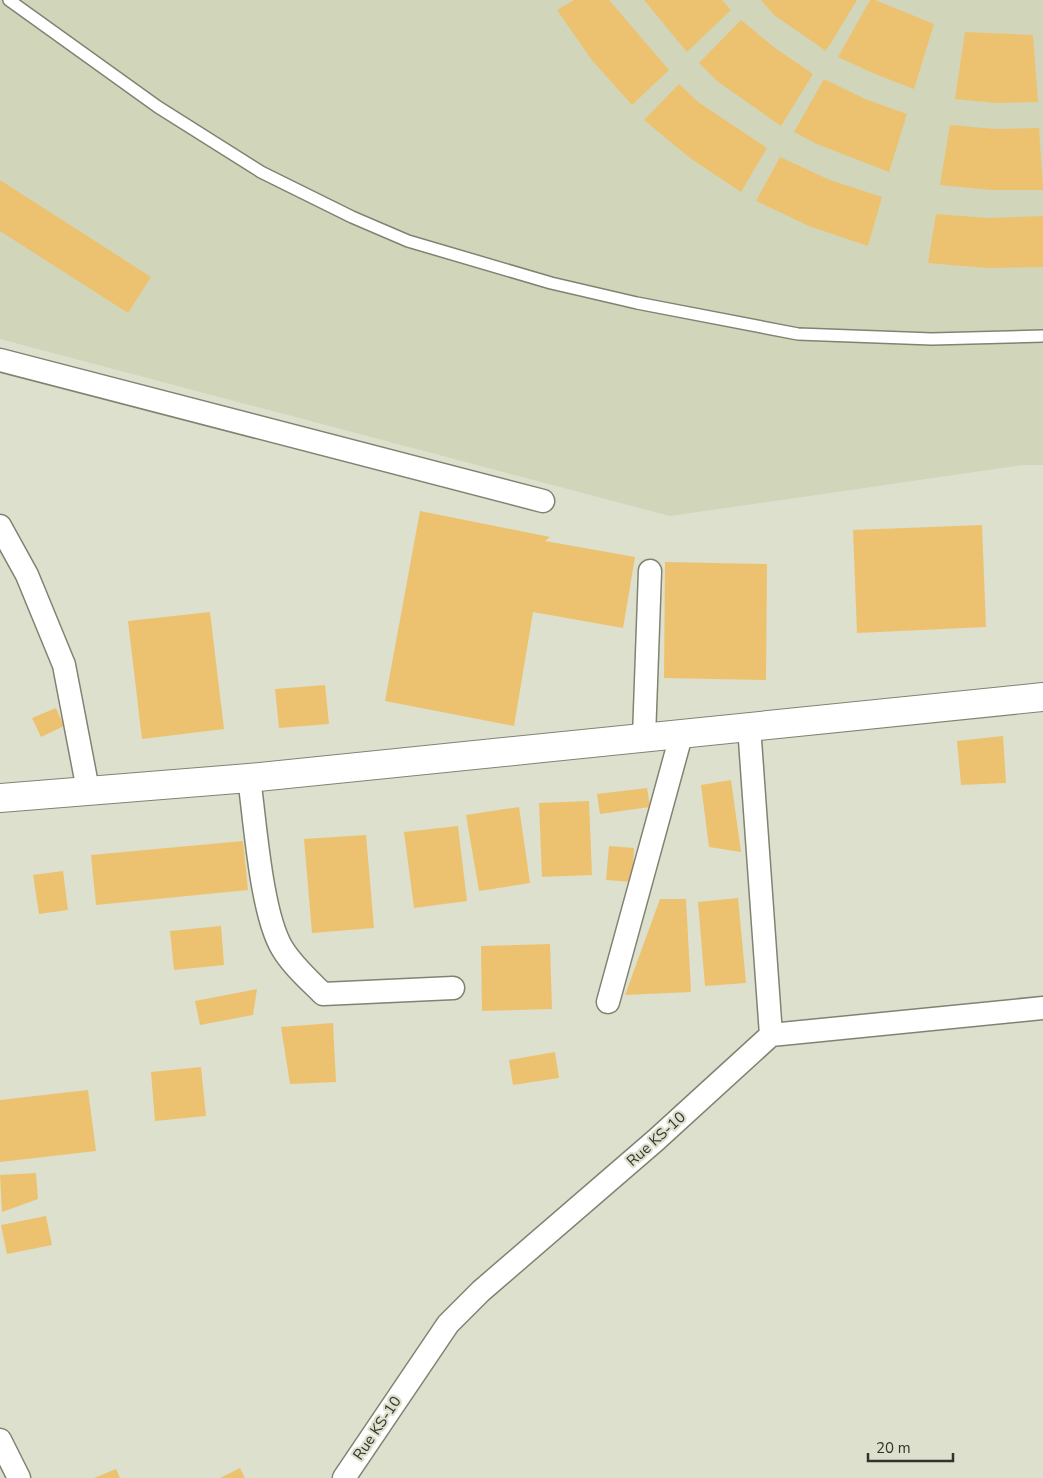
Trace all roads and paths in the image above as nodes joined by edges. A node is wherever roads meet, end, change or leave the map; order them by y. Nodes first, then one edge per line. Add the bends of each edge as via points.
1 (8, 0) edge
2 (1043, 336) edge
3 (0, 360) edge
4 (543, 501) dead end
5 (0, 526) edge
6 (650, 571) dead end
7 (1043, 697) edge
8 (749, 726) junction
9 (682, 732) junction
10 (644, 737) junction
11 (249, 778) junction
12 (88, 790) junction
13 (0, 798) edge
14 (453, 988) dead end
15 (608, 1002) dead end
16 (1043, 1008) edge
17 (771, 1035) junction
18 (0, 1440) edge
19 (19, 1478) edge
20 (344, 1478) edge

1 - 2 lane via 158,107 262,172 408,241 551,283 798,334 932,339
3 - 4 street
5 - 12 street via 27,575 64,665
6 - 10 street
7 - 8 street
8 - 9 street
8 - 17 street
9 - 10 street
9 - 15 street
10 - 11 street
11 - 12 street
11 - 14 street via 272,922 281,948 323,994
12 - 13 street
16 - 17 street
17 - 20 street, Rue KS-10 via 656,1140 481,1291 448,1324
18 - 19 street

